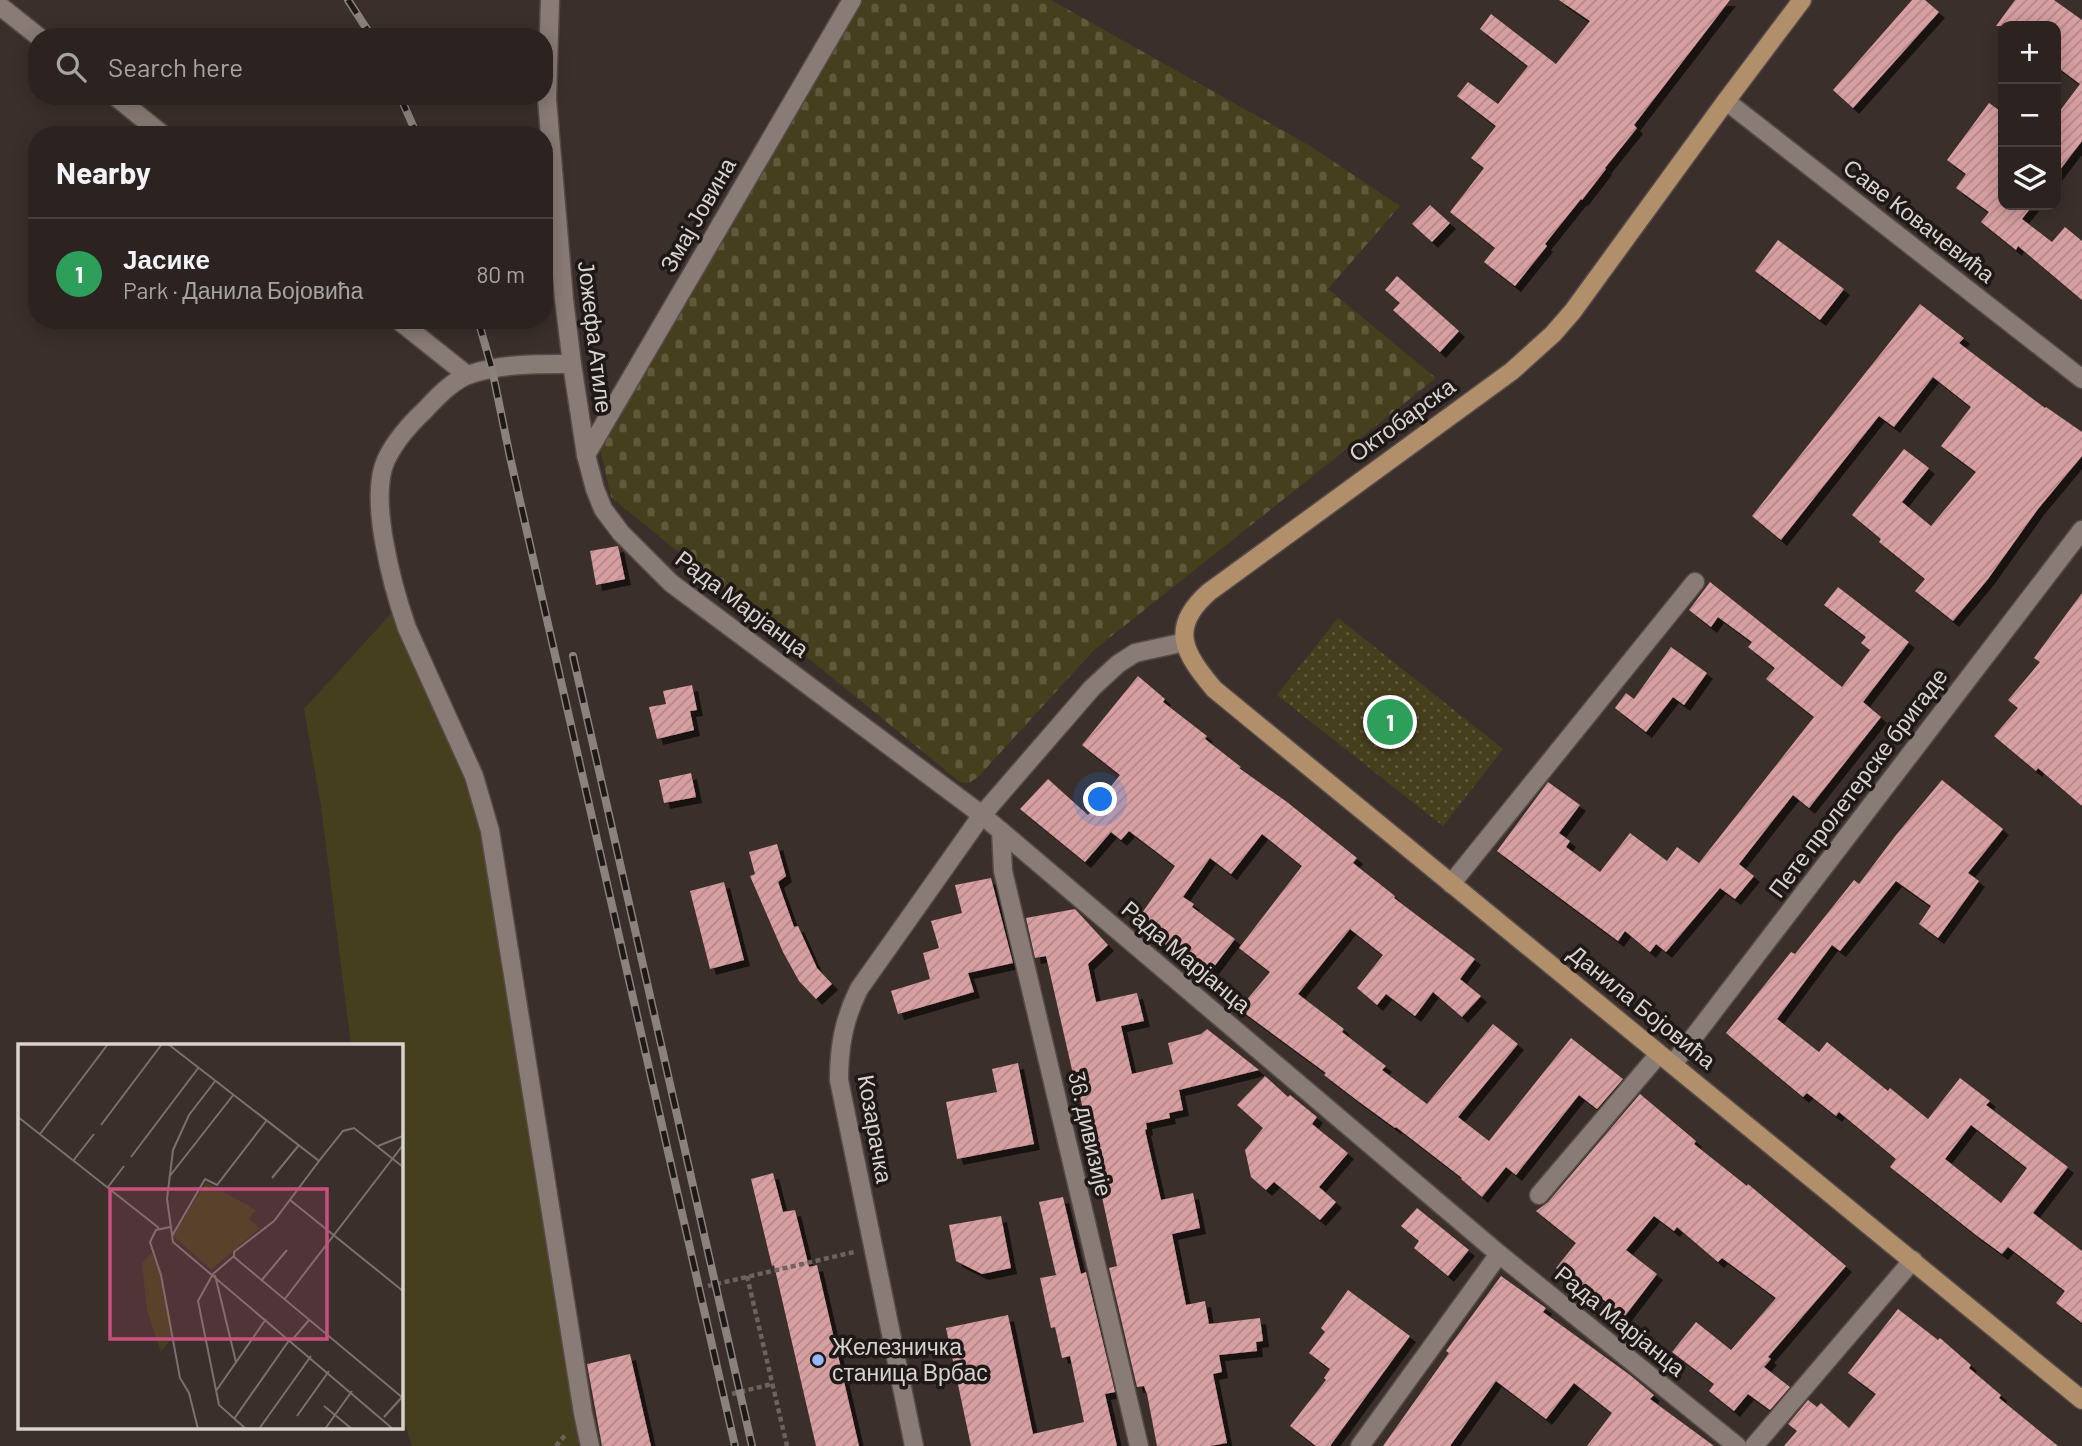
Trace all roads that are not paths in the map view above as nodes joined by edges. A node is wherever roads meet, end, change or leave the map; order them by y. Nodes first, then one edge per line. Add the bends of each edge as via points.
1 (550, 0) edge
2 (852, 0) edge
3 (1802, 0) edge
4 (0, 6) edge
5 (28, 28) edge
6 (549, 28) edge
7 (1726, 101) junction
8 (126, 105) edge
9 (548, 105) edge
10 (152, 126) edge
11 (549, 126) edge
12 (553, 170) edge
13 (409, 329) edge
14 (572, 364) junction
15 (467, 375) junction
16 (2082, 379) edge
17 (586, 455) junction
18 (603, 509) joint
19 (2082, 530) edge
20 (1695, 582) dead end
21 (1185, 642) junction
22 (982, 815) junction
23 (1001, 831) junction
24 (1451, 884) junction
25 (1666, 1059) junction
26 (1539, 1195) dead end
27 (1499, 1254) junction
28 (1913, 1260) junction
29 (2082, 1400) edge
30 (1728, 1444) edge
31 (590, 1446) edge
32 (914, 1446) edge
33 (1139, 1446) edge
34 (1360, 1446) edge
35 (1754, 1446) edge

1 - 6 street, Јожефа Атиле
2 - 17 street, Змај Јовина
3 - 7 main road, Октобарска
4 - 5 street
7 - 16 street, Саве Ковачевића
7 - 21 main road, Октобарска via 1553,334 1512,371 1209,592 1193,606
8 - 10 street
9 - 11 street, Јожефа Атиле
12 - 14 street, Јожефа Атиле
13 - 15 street
14 - 15 street via 509,365
14 - 17 street, Јожефа Атиле
15 - 31 street via 419,415 394,446 383,472 380,510 399,605 474,776 490,831
17 - 18 street, Јожефа Атиле
18 - 22 street, Рада Марјанца via 671,583
19 - 25 street, Пете пролетерске бригаде
20 - 24 street
21 - 22 street via 1135,653 1118,664
21 - 24 main road, Данила Бојовића via 1189,659 1214,689
22 - 23 street, Рада Марјанца
22 - 32 street, Козарачка via 859,989 842,1030 839,1080
23 - 27 street, Рада Марјанца
23 - 33 street, 36. дивизије via 1003,871
24 - 25 main road, Данила Бојовића
25 - 26 street, Пете пролетерске бригаде
25 - 28 main road, Данила Бојовића
27 - 30 street, Рада Марјанца
27 - 34 street
28 - 29 main road, Данила Бојовића
28 - 35 street

